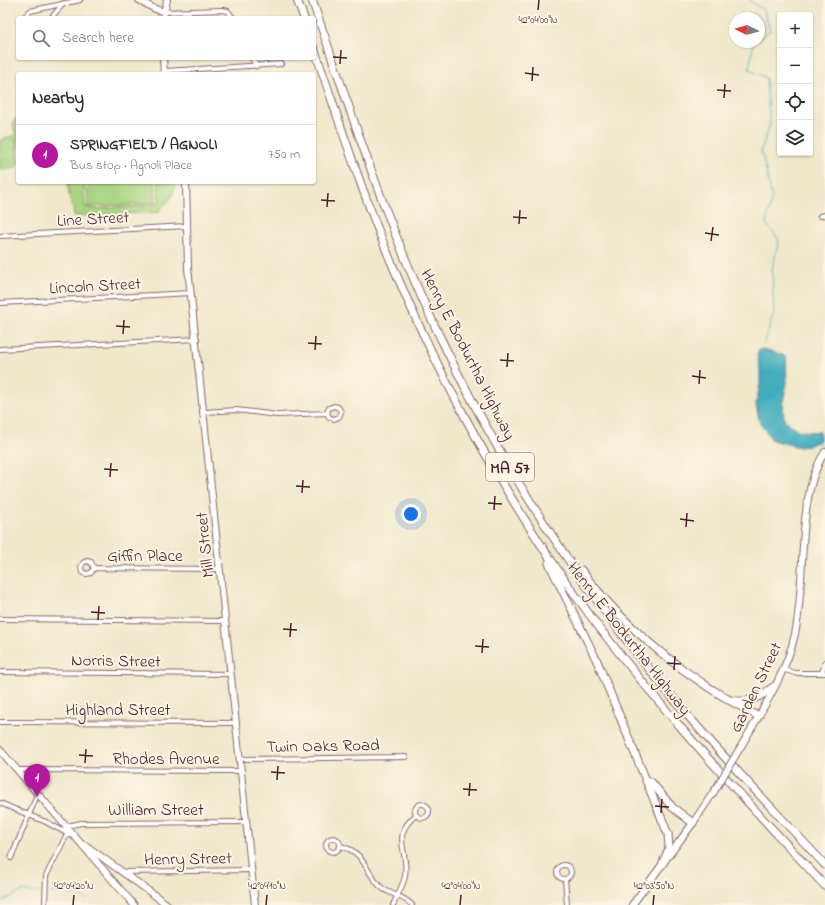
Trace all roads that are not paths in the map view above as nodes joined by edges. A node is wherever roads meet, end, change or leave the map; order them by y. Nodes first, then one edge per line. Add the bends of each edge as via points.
1 (80, 0) edge
2 (139, 0) edge
3 (167, 0) edge
4 (297, 0) edge
5 (312, 0) edge
6 (64, 3) junction
7 (164, 15) edge
8 (25, 16) edge
9 (53, 16) edge
10 (232, 16) edge
11 (303, 16) edge
12 (316, 54) edge
13 (163, 60) edge
14 (253, 60) edge
15 (281, 64) dead end
16 (256, 66) junction
17 (164, 72) edge
18 (186, 184) edge
19 (825, 215) edge
20 (820, 216) dead end
21 (187, 226) junction
22 (0, 236) edge
23 (191, 293) junction
24 (0, 303) edge
25 (197, 339) junction
26 (0, 349) edge
27 (205, 412) junction
28 (327, 413) dead end
29 (825, 452) edge
30 (522, 487) junction
31 (526, 521) junction
32 (94, 568) dead end
33 (220, 569) junction
34 (0, 619) edge
35 (226, 621) junction
36 (825, 662) edge
37 (782, 669) junction
38 (0, 672) edge
39 (824, 673) edge
40 (231, 674) junction
41 (774, 687) junction
42 (719, 695) junction
43 (758, 716) junction
44 (0, 722) edge
45 (236, 723) junction
46 (0, 750) edge
47 (406, 757) dead end
48 (240, 759) junction
49 (638, 759) junction
50 (18, 770) junction
51 (241, 771) junction
52 (38, 793) junction
53 (0, 803) edge
54 (28, 814) junction
55 (416, 815) dead end
56 (247, 822) junction
57 (693, 823) junction
58 (67, 826) junction
59 (67, 834) junction
60 (79, 841) junction
61 (340, 846) dead end
62 (12, 858) dead end
63 (662, 865) junction
64 (825, 865) edge
65 (252, 870) junction
66 (124, 872) junction
67 (565, 879) dead end
68 (825, 886) edge
69 (397, 896) junction
70 (45, 905) edge
71 (134, 905) edge
72 (168, 905) edge
73 (255, 905) edge
74 (393, 905) edge
75 (412, 905) edge
76 (566, 905) edge
77 (632, 905) edge

1 - 6 street
2 - 7 street
3 - 7 street
4 - 11 highway
5 - 30 highway, Henry E Bodurtha Highway / MA 57 via 381,199 413,277 465,387
6 - 8 street via 29,12
6 - 9 street
7 - 10 street via 223,10 228,11
12 - 31 highway, Henry E Bodurtha Highway / MA 57 via 369,206 410,306 468,422
13 - 17 street
14 - 16 street
15 - 16 street
16 - 17 street
18 - 21 street, Mill Street
19 - 20 street
21 - 22 street, Line Street
21 - 23 street, Mill Street
23 - 24 street, Lincoln Street
23 - 25 street, Mill Street
25 - 26 street
25 - 27 street, Mill Street
27 - 28 street via 236,410 277,415
27 - 33 street, Mill Street
29 - 37 street, Garden Street via 817,465 810,490 798,617 791,649
30 - 42 highway via 585,575 615,610 638,633
30 - 64 highway, Henry E Bodurtha Highway / MA 57 via 584,583 654,675 703,733
31 - 49 highway via 588,640
31 - 68 highway, Henry E Bodurtha Highway / MA 57 via 587,611 658,701
32 - 33 street, Giffin Place
33 - 35 street, Mill Street
34 - 35 street
35 - 40 street, Mill Street
36 - 39 street
37 - 39 street via 795,673
37 - 41 street, Garden Street
38 - 40 street, Norris Street
40 - 45 street, Mill Street
41 - 42 highway via 760,697 746,701
41 - 43 street, Garden Street
42 - 43 highway
43 - 57 street, Garden Street, bridge
44 - 45 street, Highland Street
45 - 48 street, Mill Street
46 - 50 street
47 - 48 street, Twin Oaks Road
48 - 51 street, Mill Street
49 - 57 highway via 661,796 674,810
49 - 63 highway via 670,837
50 - 51 street, Rhodes Avenue
50 - 52 street
51 - 56 street, Mill Street
52 - 54 street
52 - 58 street
53 - 54 street
54 - 59 street
54 - 62 street
55 - 69 street via 402,834 405,874
56 - 58 street, William Street via 80,823
56 - 65 street, Mill Street
57 - 63 street, Garden Street
58 - 60 street
59 - 60 street
59 - 70 street via 46,876
60 - 66 street
60 - 71 street
61 - 69 street via 356,853 381,887
63 - 77 street, Garden Street
65 - 66 street, Henry Street
65 - 73 street, Mill Street
66 - 72 street
67 - 76 street
69 - 74 street
69 - 75 street

